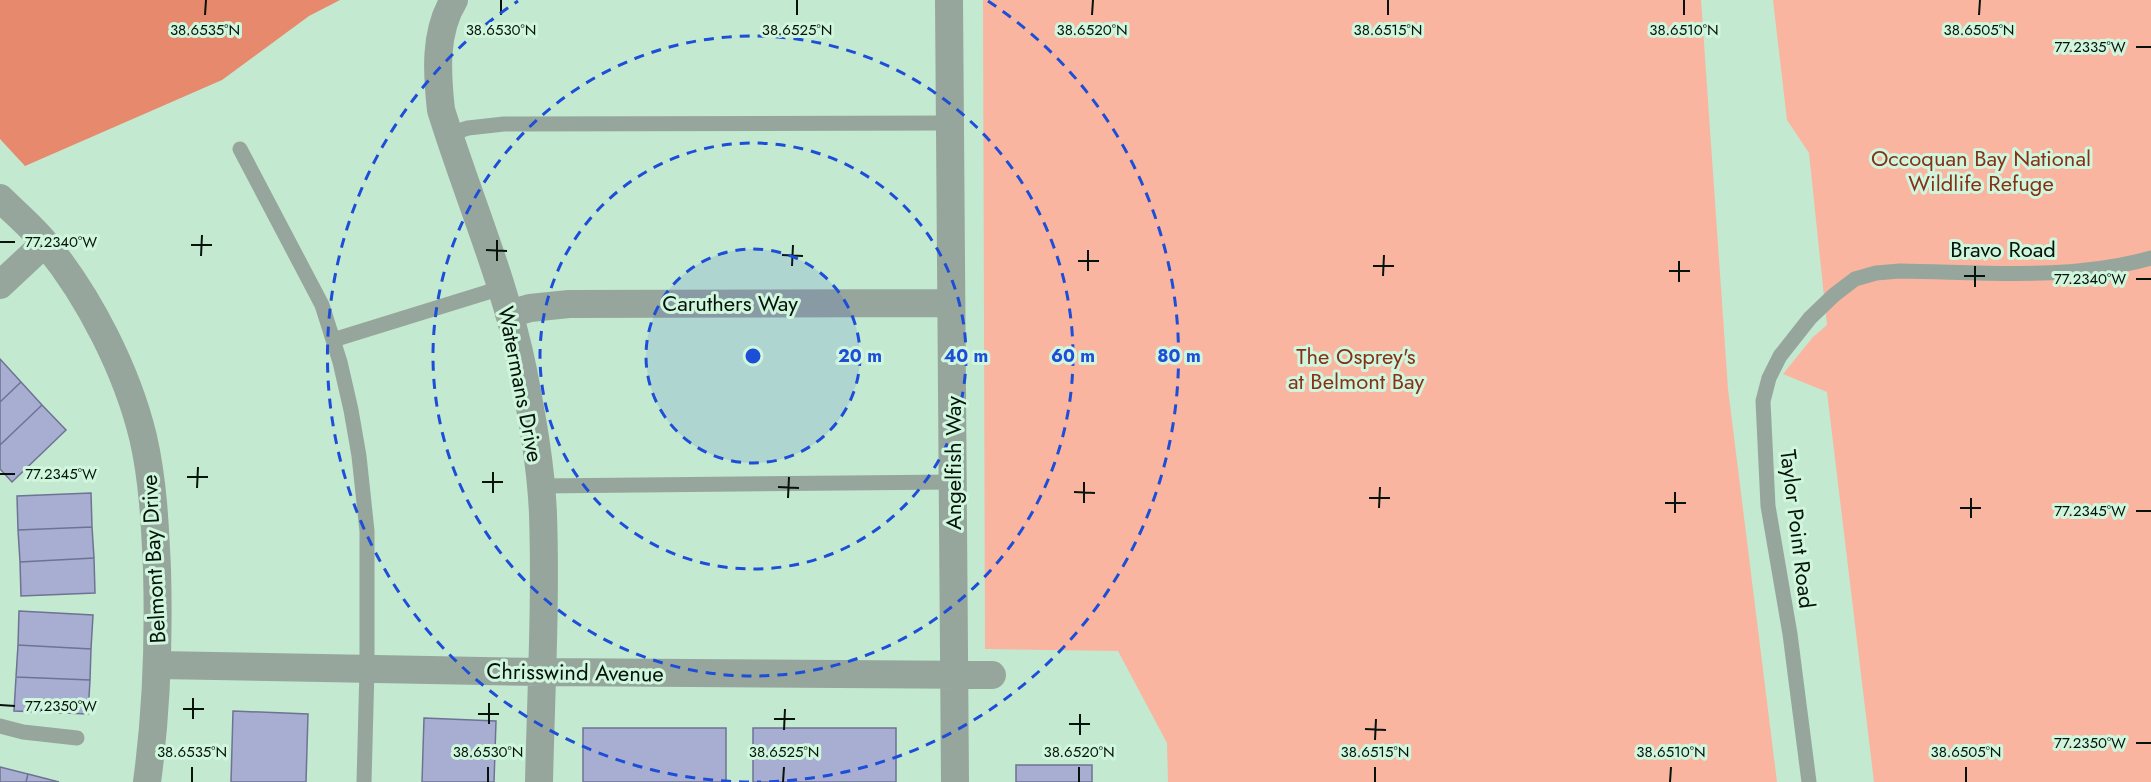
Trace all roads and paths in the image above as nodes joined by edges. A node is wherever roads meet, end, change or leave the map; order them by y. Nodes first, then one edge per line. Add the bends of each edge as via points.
1 (454, 0) edge
2 (949, 0) edge
3 (950, 123) junction
4 (449, 134) junction
5 (240, 149) dead end
6 (0, 198) edge
7 (45, 243) junction
8 (2151, 258) edge
9 (1855, 279) joint
10 (0, 285) edge
11 (505, 301) junction
12 (951, 303) junction
13 (333, 340) junction
14 (953, 482) junction
15 (540, 486) junction
16 (159, 665) junction
17 (367, 669) junction
18 (542, 672) junction
19 (954, 675) junction
20 (992, 675) dead end
21 (0, 726) edge
22 (77, 738) dead end
23 (147, 782) edge
24 (364, 782) edge
25 (539, 782) edge
26 (955, 782) edge
27 (1809, 782) edge

1 - 4 street, Watermans Drive via 441,33 438,61 441,110
2 - 3 street, Angelfish Way
3 - 4 lane via 504,123
3 - 12 street, Angelfish Way
4 - 11 street, Watermans Drive
5 - 13 lane via 322,305
6 - 7 street, Belmont Bay Drive
7 - 10 street
7 - 16 street, Belmont Bay Drive via 96,320 131,396 143,438 156,531
8 - 9 lane, Bravo Road via 2057,273 1900,271
9 - 27 lane, Taylor Point Road via 1791,340 1773,368 1763,400 1768,506
11 - 12 street, Caruthers Way via 530,308 569,304
11 - 13 lane
11 - 15 street, Watermans Drive via 523,370
12 - 14 street, Angelfish Way
13 - 17 lane via 351,410 364,496
14 - 15 lane
14 - 19 street, Angelfish Way
15 - 18 street, Watermans Drive
16 - 17 street, Chrisswind Avenue
16 - 23 street, Belmont Bay Drive
17 - 18 street, Chrisswind Avenue
17 - 24 lane
18 - 19 street, Chrisswind Avenue
18 - 25 street, Watermans Drive
19 - 20 street, Chrisswind Avenue
19 - 26 street, Angelfish Way
21 - 22 lane

